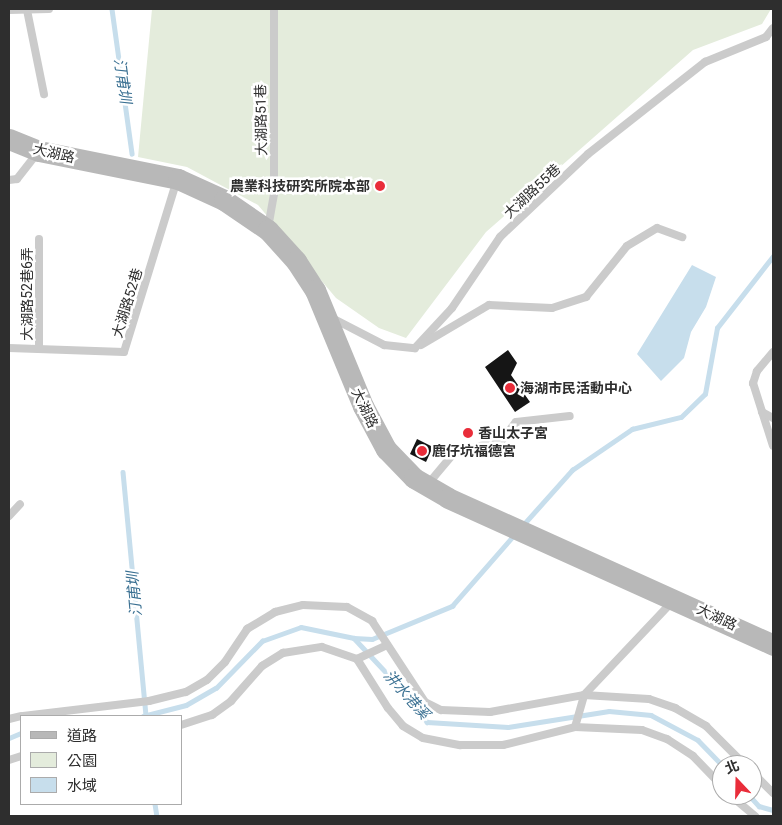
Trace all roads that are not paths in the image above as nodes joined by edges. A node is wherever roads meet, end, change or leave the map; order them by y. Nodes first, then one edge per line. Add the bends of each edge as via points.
1 (49, 9) edge
2 (274, 9) edge
3 (9, 10) edge
4 (27, 10) edge
5 (773, 28) edge
6 (44, 94) dead end
7 (9, 138) edge
8 (39, 151) junction
9 (178, 178) junction
10 (9, 180) edge
11 (268, 230) junction
12 (682, 237) dead end
13 (39, 239) dead end
14 (325, 314) junction
15 (9, 348) edge
16 (415, 348) junction
17 (39, 349) junction
18 (773, 352) edge
19 (762, 412) junction
20 (570, 416) dead end
21 (773, 418) edge
22 (773, 446) edge
23 (426, 485) junction
24 (20, 504) dead end
25 (9, 516) edge
26 (676, 599) junction
27 (770, 639) edge
28 (387, 645) junction
29 (357, 659) junction
30 (584, 695) junction
31 (30, 715) edge
32 (182, 725) edge
33 (575, 727) junction
34 (735, 755) edge
35 (712, 776) edge
36 (762, 782) edge
37 (773, 793) edge
38 (742, 805) edge
39 (755, 816) edge

1 - 4 lane
2 - 11 lane, 大湖路51巷 via 274,194
3 - 4 lane
4 - 6 lane
5 - 16 lane, 大湖路55巷 via 766,37 705,62 588,154 500,237 452,308
7 - 8 street, 大湖路
8 - 9 street, 大湖路
8 - 10 lane via 17,179
9 - 11 street, 大湖路 via 224,200
9 - 17 lane, 大湖路52巷 via 124,352
11 - 14 street, 大湖路 via 296,261 315,290
12 - 16 lane via 657,228 627,246 586,297 552,308 489,305
13 - 17 lane, 大湖路52巷6弄
14 - 16 lane via 384,345
14 - 23 street, 大湖路 via 363,406 386,449 414,478
15 - 17 lane, 大湖路52巷
18 - 19 lane via 753,383
19 - 21 lane
19 - 22 lane
20 - 23 lane via 516,422 503,439 453,454
23 - 26 street, 大湖路
24 - 25 lane
26 - 27 street, 大湖路
26 - 30 lane
28 - 29 lane
28 - 30 lane via 425,702 441,710 490,712
28 - 31 lane via 372,621 347,607 303,604 275,612 247,629 225,662 207,680 186,692 149,700
29 - 32 lane via 322,647 283,653 262,666 231,701 212,715
29 - 33 lane via 403,726 423,738 460,745 503,745
30 - 33 lane
30 - 34 lane via 649,700 675,708 706,726
33 - 35 lane via 642,730 667,739 693,756
36 - 37 lane
38 - 39 lane

